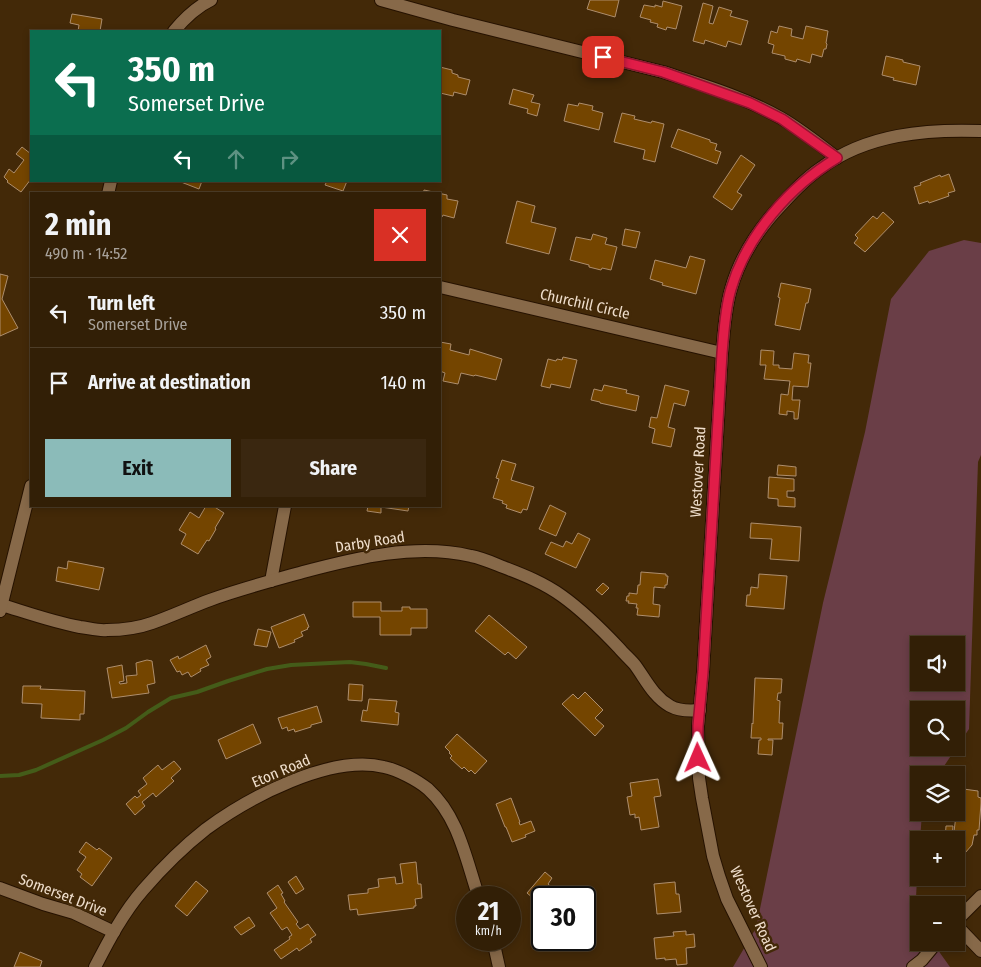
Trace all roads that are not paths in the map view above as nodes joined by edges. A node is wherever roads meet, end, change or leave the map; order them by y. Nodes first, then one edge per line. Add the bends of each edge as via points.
1 (211, 0) edge
2 (381, 0) edge
3 (175, 30) edge
4 (981, 131) edge
5 (837, 158) junction
6 (441, 287) edge
7 (722, 353) junction
8 (30, 490) edge
9 (285, 507) edge
10 (271, 581) junction
11 (1, 608) edge
12 (700, 710) junction
13 (476, 886) edge
14 (0, 888) edge
15 (981, 896) edge
16 (965, 912) edge
17 (114, 932) junction
18 (965, 935) edge
19 (495, 951) edge
20 (930, 951) edge
21 (981, 951) edge
22 (95, 967) edge
23 (499, 967) edge
24 (761, 967) edge
25 (914, 967) edge

1 - 3 street via 184,19
2 - 5 street via 686,79 765,110
4 - 5 street, Westover Road via 893,136
5 - 7 street, Westover Road via 807,178 772,214 744,256 731,289
6 - 7 street, Churchill Circle
7 - 12 street, Westover Road
8 - 11 street
9 - 10 street
10 - 11 street, Darby Road via 152,623 108,630 71,625
10 - 12 street, Darby Road via 385,554 429,552 478,558 532,578 563,596 635,664 660,699 681,710
12 - 24 street, Westover Road via 699,778 713,856 727,899
13 - 17 street, Eton Road via 454,824 434,796 397,771 359,765 327,770 285,784 207,828 142,890
14 - 17 street, Somerset Drive via 74,913
15 - 16 street
17 - 22 street, Eton Road
18 - 21 street
19 - 23 street
20 - 25 street

